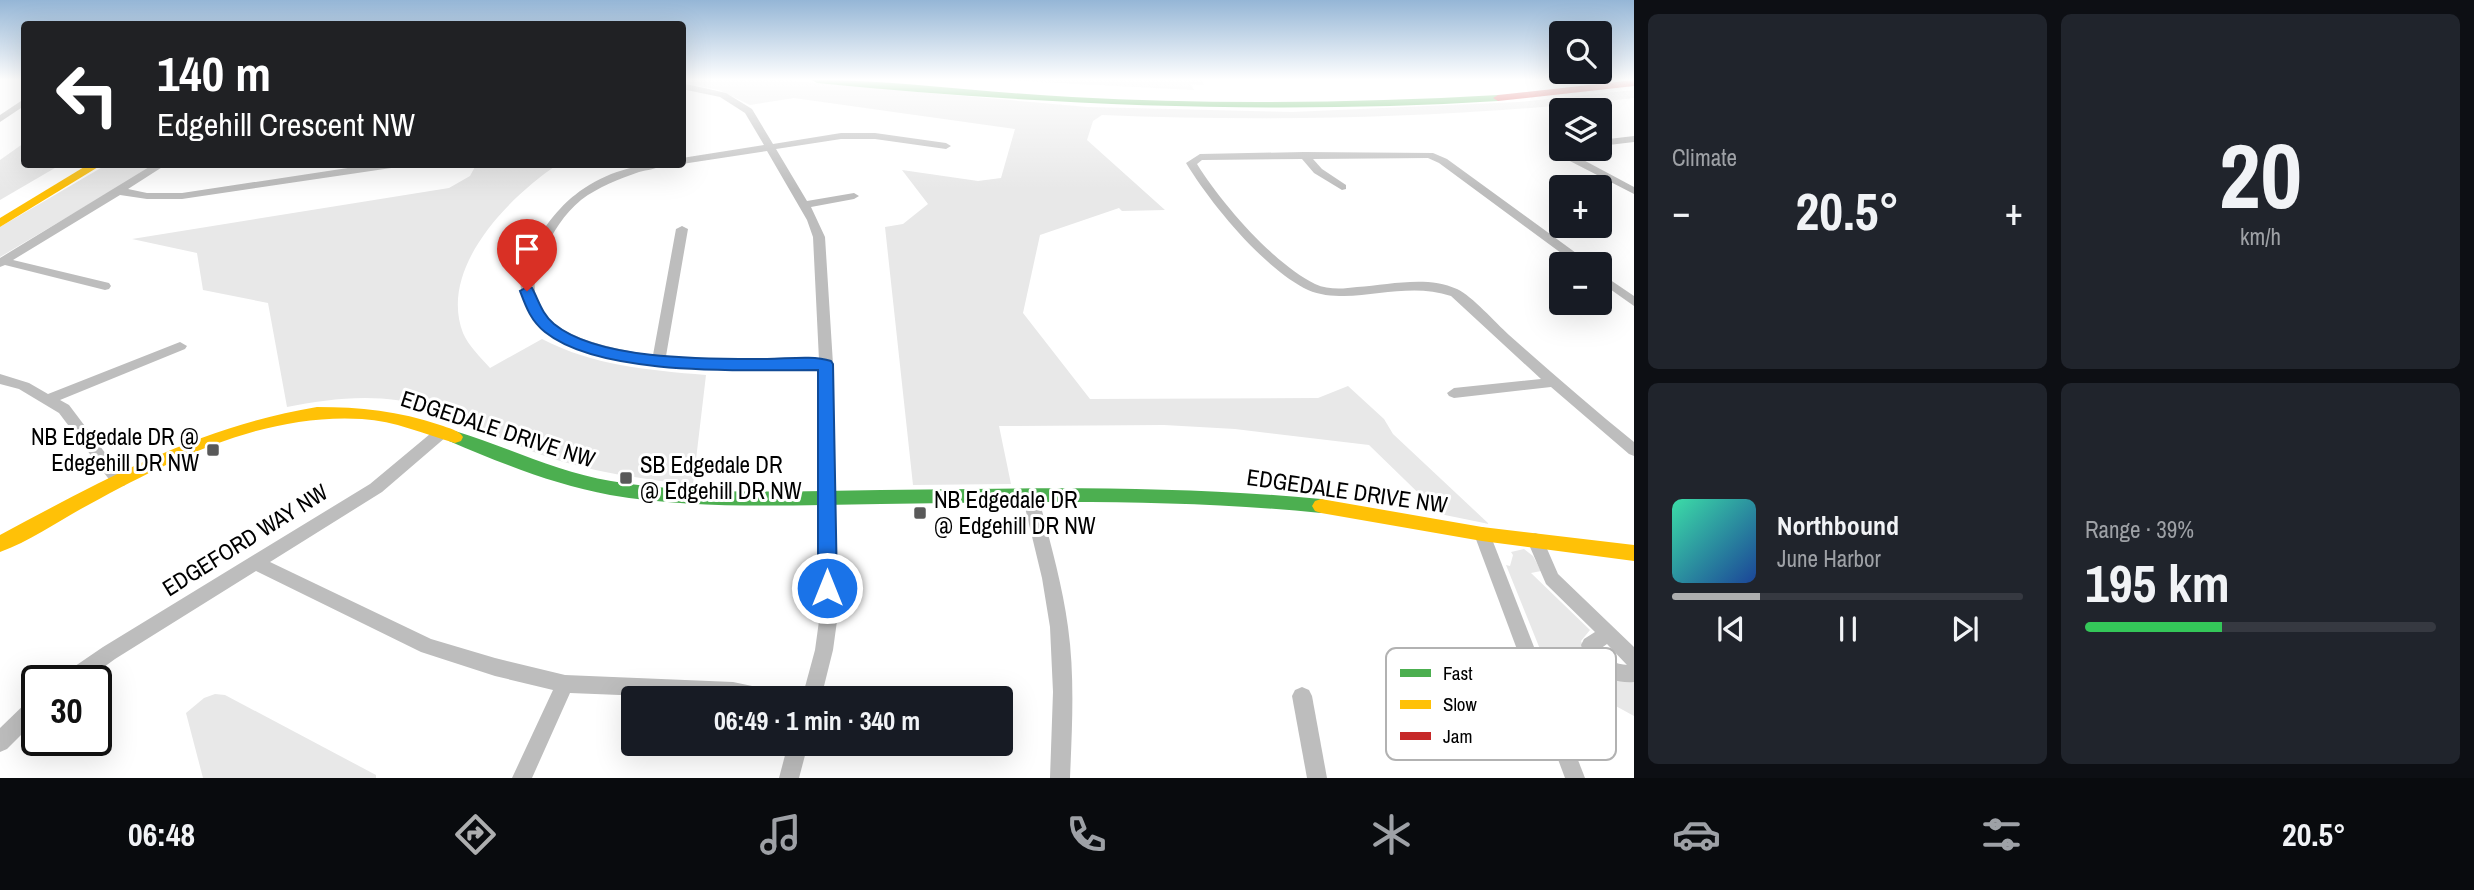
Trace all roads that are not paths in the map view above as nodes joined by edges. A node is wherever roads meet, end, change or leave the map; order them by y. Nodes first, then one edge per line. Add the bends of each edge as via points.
1 (752, 116) edge
2 (1634, 139) edge
3 (1612, 142) edge
4 (946, 146) dead end
5 (770, 147) junction
6 (1304, 155) junction
7 (686, 160) edge
8 (1579, 161) edge
9 (69, 168) edge
10 (91, 168) edge
11 (155, 168) edge
12 (370, 168) edge
13 (645, 168) edge
14 (1342, 187) dead end
15 (118, 191) junction
16 (1634, 191) edge
17 (854, 196) dead end
18 (804, 205) junction
19 (0, 210) edge
20 (0, 223) edge
21 (682, 229) dead end
22 (1567, 252) edge
23 (2, 262) edge
24 (106, 286) dead end
25 (1612, 286) edge
26 (1634, 302) edge
27 (180, 346) dead end
28 (659, 360) junction
29 (826, 364) junction
30 (0, 379) edge
31 (1555, 382) junction
32 (1454, 393) dead end
33 (50, 399) junction
34 (441, 433) junction
35 (1634, 450) edge
36 (118, 482) junction
37 (1030, 495) junction
38 (827, 496) junction
39 (1482, 534) junction
40 (1535, 540) junction
41 (0, 544) edge
42 (1634, 553) edge
43 (256, 563) junction
44 (1608, 634) junction
45 (1525, 648) edge
46 (1591, 648) edge
47 (1634, 659) edge
48 (94, 665) edge
49 (1616, 673) edge
50 (1634, 673) edge
51 (565, 684) junction
52 (621, 686) edge
53 (815, 686) edge
54 (1302, 695) dead end
55 (21, 721) edge
56 (0, 742) edge
57 (795, 756) edge
58 (1568, 760) edge
59 (522, 778) edge
60 (789, 778) edge
61 (1060, 778) edge
62 (1317, 778) edge
63 (1575, 778) edge

1 - 5 street
2 - 3 street
4 - 5 street via 861,136
5 - 7 street
5 - 18 street
6 - 14 street
6 - 22 street via 1415,153 1436,157
6 - 31 street via 1200,157 1191,163 1237,223 1308,286 1327,292 1448,289
8 - 16 street
9 - 19 main road
10 - 20 main road
11 - 15 street
12 - 15 street via 181,195
13 - 28 street via 611,178 570,203 554,221 531,265 527,291 536,314 567,339 602,351
15 - 23 street
17 - 18 street
18 - 29 street via 822,255
21 - 28 street
23 - 24 street
25 - 26 street
27 - 33 street
28 - 29 street via 688,365
29 - 38 street
30 - 33 street
31 - 32 street
31 - 35 street
33 - 36 street via 64,409
34 - 36 main road, EDGEDALE DRIVE NW via 377,415 317,415 276,421 198,444
34 - 38 main road, EDGEDALE DRIVE NW via 538,470 606,488 683,498
34 - 43 street, EDGEFORD WAY NW via 376,488
36 - 41 main road, EDGEDALE DRIVE NW
37 - 38 main road, EDGEDALE DRIVE NW
37 - 39 main road, EDGEDALE DRIVE NW via 1254,498
37 - 61 street via 1060,636
38 - 53 street via 828,621
39 - 40 main road, EDGEDALE DRIVE NW
39 - 45 street
40 - 42 main road, EDGEDALE DRIVE NW
40 - 44 street via 1552,579
43 - 48 street, EDGEFORD WAY NW
43 - 51 street via 428,646
44 - 46 street
44 - 47 street
49 - 50 street
51 - 52 street
51 - 59 street
54 - 62 street
55 - 56 street
57 - 60 street
58 - 63 street

